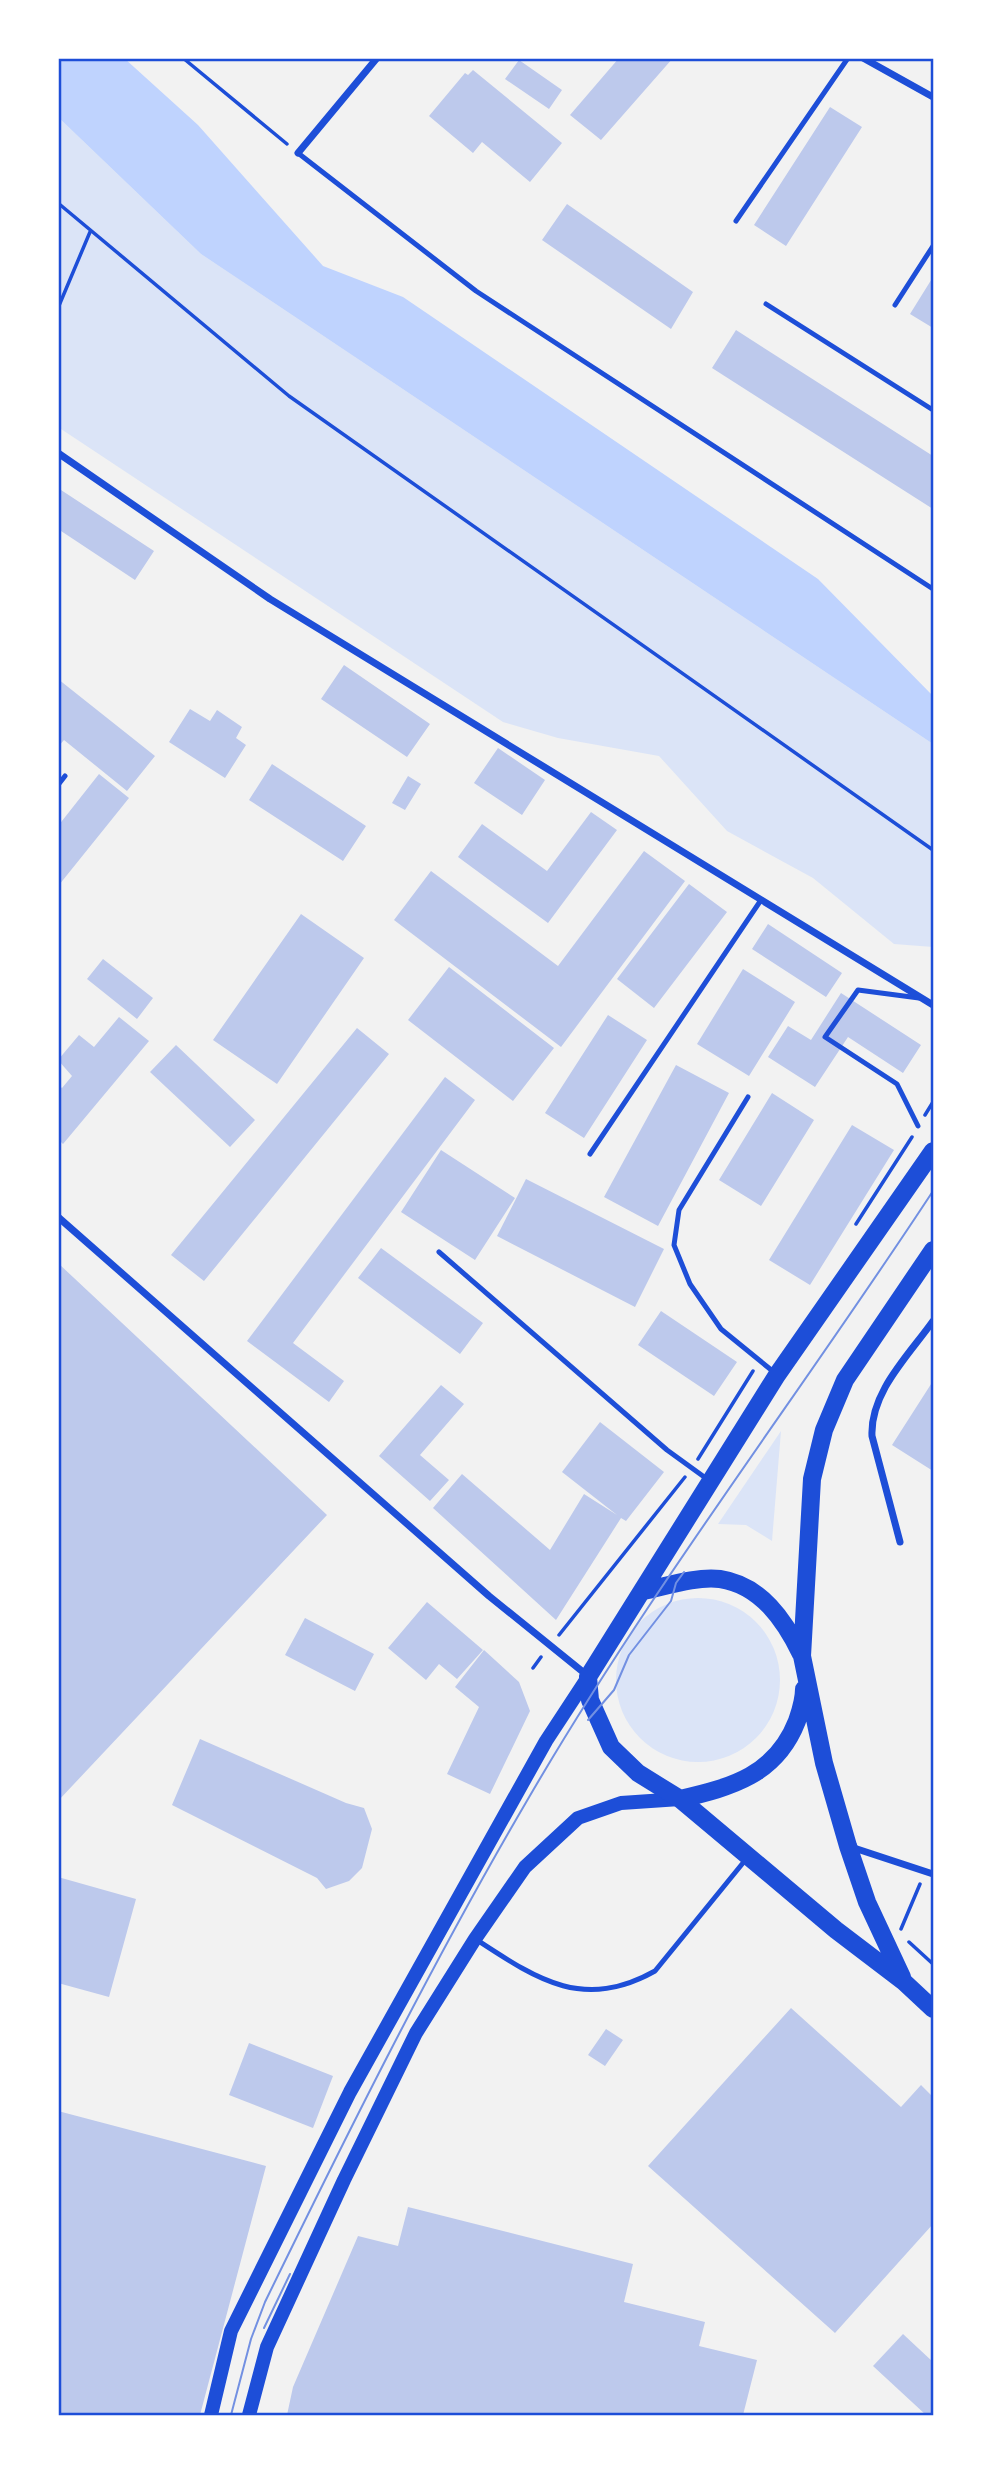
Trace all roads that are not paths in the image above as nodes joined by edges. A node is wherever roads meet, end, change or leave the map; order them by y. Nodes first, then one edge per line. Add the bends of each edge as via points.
1 (377, 58) edge
2 (848, 58) edge
3 (863, 58) edge
4 (933, 97) edge
5 (298, 153) joint
6 (736, 221) dead end
7 (933, 246) edge
8 (766, 304) dead end
9 (895, 305) dead end
10 (933, 410) edge
11 (58, 453) edge
12 (933, 589) edge
13 (65, 776) dead end
14 (58, 785) edge
15 (761, 900) junction
16 (930, 1002) edge
17 (748, 1097) dead end
18 (918, 1126) road end
19 (933, 1151) edge
20 (590, 1154) dead end
21 (58, 1217) edge
22 (933, 1250) edge
23 (439, 1252) dead end
24 (933, 1321) edge
25 (777, 1375) junction
26 (712, 1483) junction
27 (900, 1542) dead end
28 (644, 1591) junction
29 (802, 1656) junction
30 (588, 1677) junction
31 (680, 1799) junction
32 (848, 1846) junction
33 (748, 1855) junction
34 (930, 1872) edge
35 (475, 1939) junction
36 (903, 1981) junction
37 (933, 2009) edge
38 (211, 2415) edge
39 (249, 2415) edge

1 - 5 street
2 - 6 lane
3 - 4 street
5 - 12 lane via 476,291
7 - 9 lane
8 - 10 lane
11 - 15 street via 270,598
13 - 14 lane
15 - 16 street
15 - 20 lane
16 - 18 lane via 858,990 825,1037 897,1084
17 - 25 lane via 679,1210 674,1245 690,1284 721,1329
19 - 25 main road
21 - 30 street
22 - 29 main road via 845,1380 824,1430 812,1479
23 - 26 lane
24 - 27 street via 876,1402 872,1419 872,1436
25 - 26 main road
26 - 28 main road
28 - 29 main road via 720,1579 757,1594 785,1621
28 - 30 main road
29 - 31 main road via 804,1700 789,1742 758,1773
29 - 32 main road via 824,1763
30 - 31 main road via 590,1700 611,1748 638,1773
30 - 38 main road via 546,1741 351,2092 230,2331
31 - 33 main road
31 - 35 main road via 621,1803 578,1818 525,1867
32 - 34 street
32 - 36 main road via 867,1902
33 - 35 lane via 655,1971 612,1989 556,1986
33 - 36 main road
35 - 39 main road via 416,2033 344,2180 267,2347
36 - 37 main road

